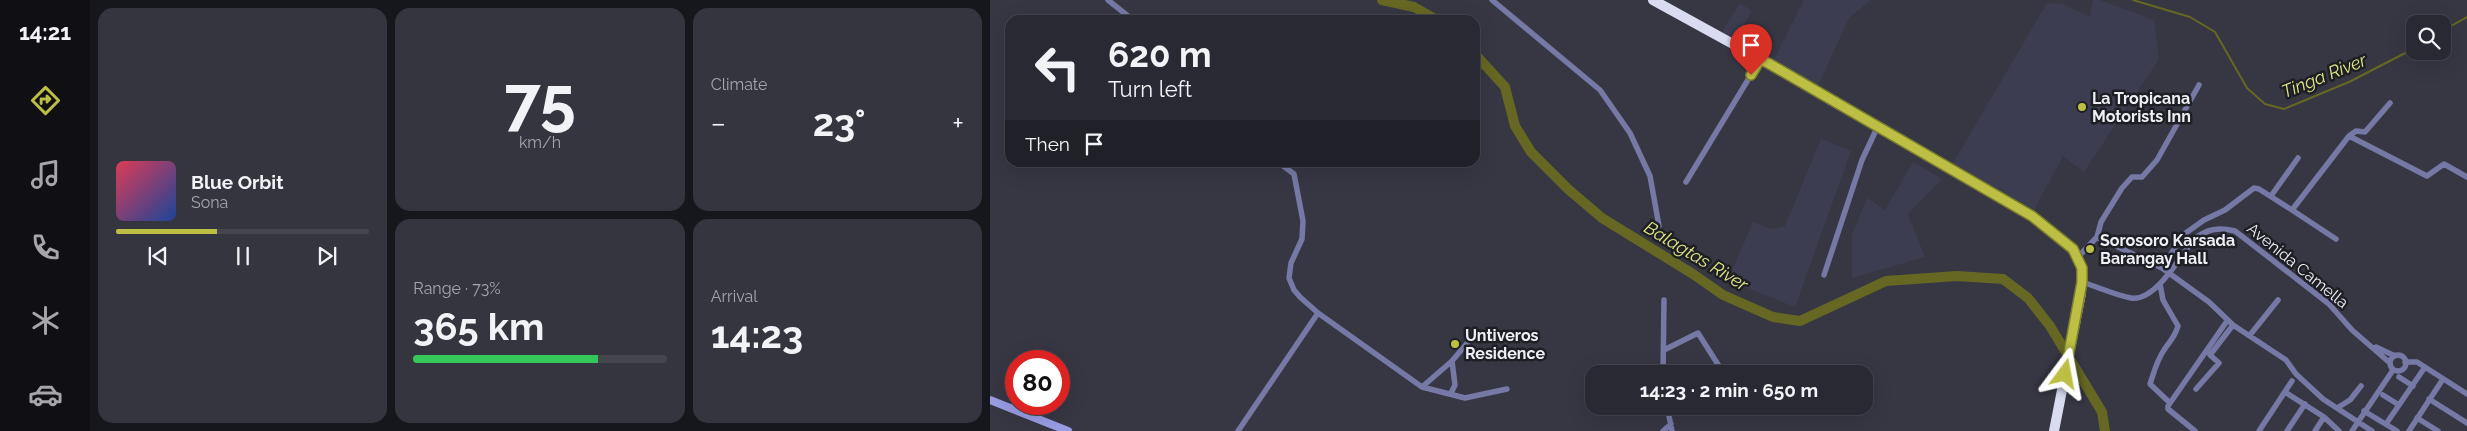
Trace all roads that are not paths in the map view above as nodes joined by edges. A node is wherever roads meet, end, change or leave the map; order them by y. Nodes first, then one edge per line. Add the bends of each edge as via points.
1 (1108, 0) edge
2 (1492, 0) edge
3 (1653, 0) edge
4 (1127, 15) edge
5 (1760, 60) junction
6 (2200, 85) dead end
7 (2390, 103) dead end
8 (1877, 128) junction
9 (2350, 136) junction
10 (2298, 158) dead end
11 (1285, 167) edge
12 (2467, 177) edge
13 (1686, 182) dead end
14 (2270, 196) junction
15 (2292, 210) junction
16 (1658, 226) dead end
17 (2097, 237) junction
18 (2336, 239) dead end
19 (2078, 257) junction
20 (2162, 268) junction
21 (2168, 273) junction
22 (1824, 275) dead end
23 (2082, 282) junction
24 (2160, 284) junction
25 (1664, 300) dead end
26 (2278, 300) dead end
27 (1318, 313) junction
28 (2230, 323) junction
29 (2250, 335) junction
30 (1468, 341) dead end
31 (2369, 343) junction
32 (1664, 350) junction
33 (2395, 356) junction
34 (1452, 361) junction
35 (2390, 362) junction
36 (2405, 362) junction
37 (1663, 365) edge
38 (1718, 365) edge
39 (2425, 367) junction
40 (2393, 370) junction
41 (2399, 377) dead end
42 (2442, 380) junction
43 (2292, 381) dead end
44 (2361, 386) dead end
45 (2413, 386) junction
46 (1422, 388) junction
47 (1507, 389) dead end
48 (2196, 389) dead end
49 (2285, 392) junction
50 (1451, 393) junction
51 (2467, 394) edge
52 (2383, 395) dead end
53 (2429, 399) junction
54 (990, 400) edge
55 (2170, 403) junction
56 (2305, 404) junction
57 (2399, 405) junction
58 (2337, 408) junction
59 (2364, 411) junction
60 (1669, 415) edge
61 (2324, 417) junction
62 (2417, 418) junction
63 (2357, 422) junction
64 (1671, 424) junction
65 (2386, 424) junction
66 (2467, 425) edge
67 (1068, 431) edge
68 (1238, 431) edge
69 (1663, 431) edge
70 (1672, 431) edge
71 (2054, 431) edge
72 (2195, 431) edge
73 (2259, 431) edge
74 (2287, 431) edge
75 (2315, 431) edge
76 (2338, 431) edge
77 (2342, 431) edge
78 (2352, 431) edge
79 (2372, 431) edge
80 (2397, 431) edge
81 (2409, 431) edge
82 (2438, 431) edge
83 (2464, 431) edge

1 - 4 street
2 - 16 street via 1600,90 1630,133 1650,176
3 - 5 highway
5 - 8 highway
5 - 13 street
6 - 17 street via 2156,160 2142,177 2132,177 2122,188 2101,222
7 - 9 street via 2365,132 2356,131
8 - 19 highway via 2032,216 2065,241
8 - 22 street via 1862,160
9 - 12 street via 2427,176 2444,164
9 - 15 street
10 - 14 street
11 - 27 street via 1294,174 1303,221 1302,240 1291,263 1289,278 1294,290
14 - 15 street
14 - 20 street via 2254,188 2225,210 2204,220 2183,235
15 - 18 street
17 - 19 street
17 - 20 street
19 - 23 highway
20 - 21 street
21 - 24 street, Avenida Camella
21 - 28 street via 2209,302
21 - 31 street, Avenida Camella via 2200,234 2217,228 2234,231 2329,304 2352,330
23 - 24 street, Avenida Camella via 2131,298 2149,295
23 - 71 highway
24 - 55 street via 2163,300 2178,326 2175,338 2157,363 2150,384
25 - 32 street
26 - 29 street
27 - 46 street
27 - 68 street
28 - 29 street
28 - 48 street via 2210,356 2219,363
28 - 55 street
29 - 58 street via 2286,360 2310,388
30 - 34 street
31 - 33 street, Avenida Camella
31 - 35 street, Avenida Camella
32 - 37 street
32 - 38 street via 1698,333
33 - 35 street
33 - 36 street
34 - 46 street
34 - 50 street via 1455,384
35 - 40 street
36 - 39 street via 2413,360
36 - 40 street via 2402,370
39 - 42 street
39 - 45 street
40 - 59 street
41 - 45 street
42 - 51 street
42 - 53 street
43 - 49 street
44 - 58 street via 2350,400
45 - 57 street
46 - 50 street
47 - 50 street via 1465,398
49 - 56 street
49 - 73 street
52 - 57 street
53 - 62 street
53 - 66 street
54 - 67 main road
55 - 72 street via 2168,409
56 - 61 street
56 - 74 street
57 - 65 street
58 - 63 street
59 - 63 street
59 - 65 street
60 - 64 street
61 - 75 street
61 - 76 street
62 - 81 street
62 - 82 street
63 - 78 street
63 - 79 street
64 - 69 street
64 - 70 street
65 - 80 street
66 - 83 street
77 - 78 street

